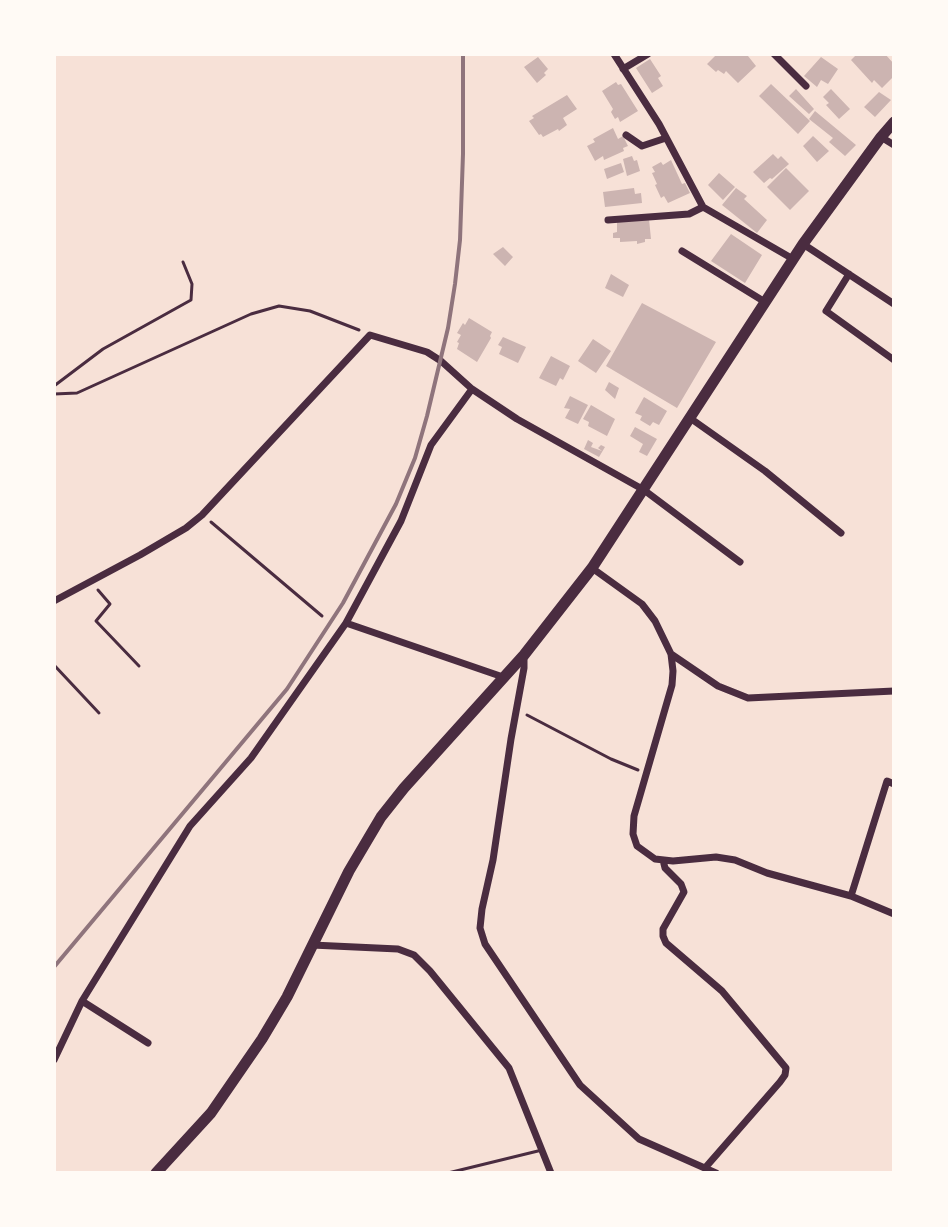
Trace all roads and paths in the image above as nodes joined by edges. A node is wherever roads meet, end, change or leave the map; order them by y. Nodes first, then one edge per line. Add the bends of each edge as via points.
1 (614, 54) edge
2 (648, 54) edge
3 (774, 54) edge
4 (623, 69) junction
5 (806, 86) dead end
6 (894, 122) edge
7 (626, 135) dead end
8 (881, 137) junction
9 (666, 138) junction
10 (894, 145) edge
11 (703, 207) junction
12 (608, 220) dead end
13 (803, 244) junction
14 (682, 251) dead end
15 (793, 259) junction
16 (183, 262) dead end
17 (849, 274) junction
18 (765, 302) junction
19 (894, 304) edge
20 (370, 335) junction
21 (894, 360) edge
22 (54, 386) edge
23 (472, 389) junction
24 (54, 394) edge
25 (690, 418) junction
26 (644, 490) junction
27 (202, 515) junction
28 (841, 533) dead end
29 (740, 562) dead end
30 (592, 568) junction
31 (90, 582) junction
32 (54, 601) edge
33 (322, 616) dead end
34 (346, 623) junction
35 (671, 654) junction
36 (524, 655) junction
37 (54, 665) edge
38 (139, 666) dead end
39 (503, 677) junction
40 (894, 691) edge
41 (516, 710) junction
42 (99, 713) dead end
43 (647, 773) junction
44 (894, 784) edge
45 (663, 860) junction
46 (851, 896) junction
47 (894, 914) edge
48 (312, 945) junction
49 (82, 1001) junction
50 (148, 1043) dead end
51 (54, 1060) edge
52 (542, 1150) junction
53 (705, 1168) junction
54 (466, 1171) edge
55 (156, 1173) edge
56 (448, 1173) edge
57 (551, 1173) edge
58 (716, 1173) edge

1 - 4 street
2 - 4 street
3 - 5 street
4 - 9 street
6 - 8 highway
7 - 9 street via 642,146
8 - 10 street
8 - 13 highway
9 - 11 street
11 - 12 street via 689,214
11 - 15 street
13 - 15 highway
13 - 17 street
14 - 18 street
15 - 18 highway
16 - 22 path via 192,284 191,300 103,349
17 - 19 street
17 - 21 street via 826,311
18 - 25 highway
20 - 23 street via 427,352
20 - 24 path via 310,311 279,306 77,393
20 - 27 street
23 - 26 street
23 - 34 street via 431,445 401,521
25 - 26 highway
25 - 28 street
26 - 29 street
26 - 30 highway
27 - 31 street
27 - 33 path
30 - 35 street via 642,604
30 - 36 highway
31 - 32 street
31 - 38 path via 110,604 96,621
34 - 39 street
34 - 49 street via 251,758 190,826
35 - 40 street via 718,686 748,698
35 - 43 street via 672,685
36 - 39 highway
36 - 41 street
37 - 42 path
39 - 48 highway via 381,817
41 - 43 path
41 - 53 street via 482,909 485,944 580,1085 639,1139
43 - 45 street via 633,834 637,846
44 - 46 street via 887,781
45 - 46 street via 735,860
45 - 53 street via 684,892 663,929 666,943 722,991 786,1068 780,1082
46 - 47 street
48 - 52 street via 398,949 414,955 509,1068
48 - 55 highway via 287,997 236,1078
49 - 50 street
49 - 51 street
52 - 54 lane
52 - 57 street
53 - 58 street
54 - 56 lane

